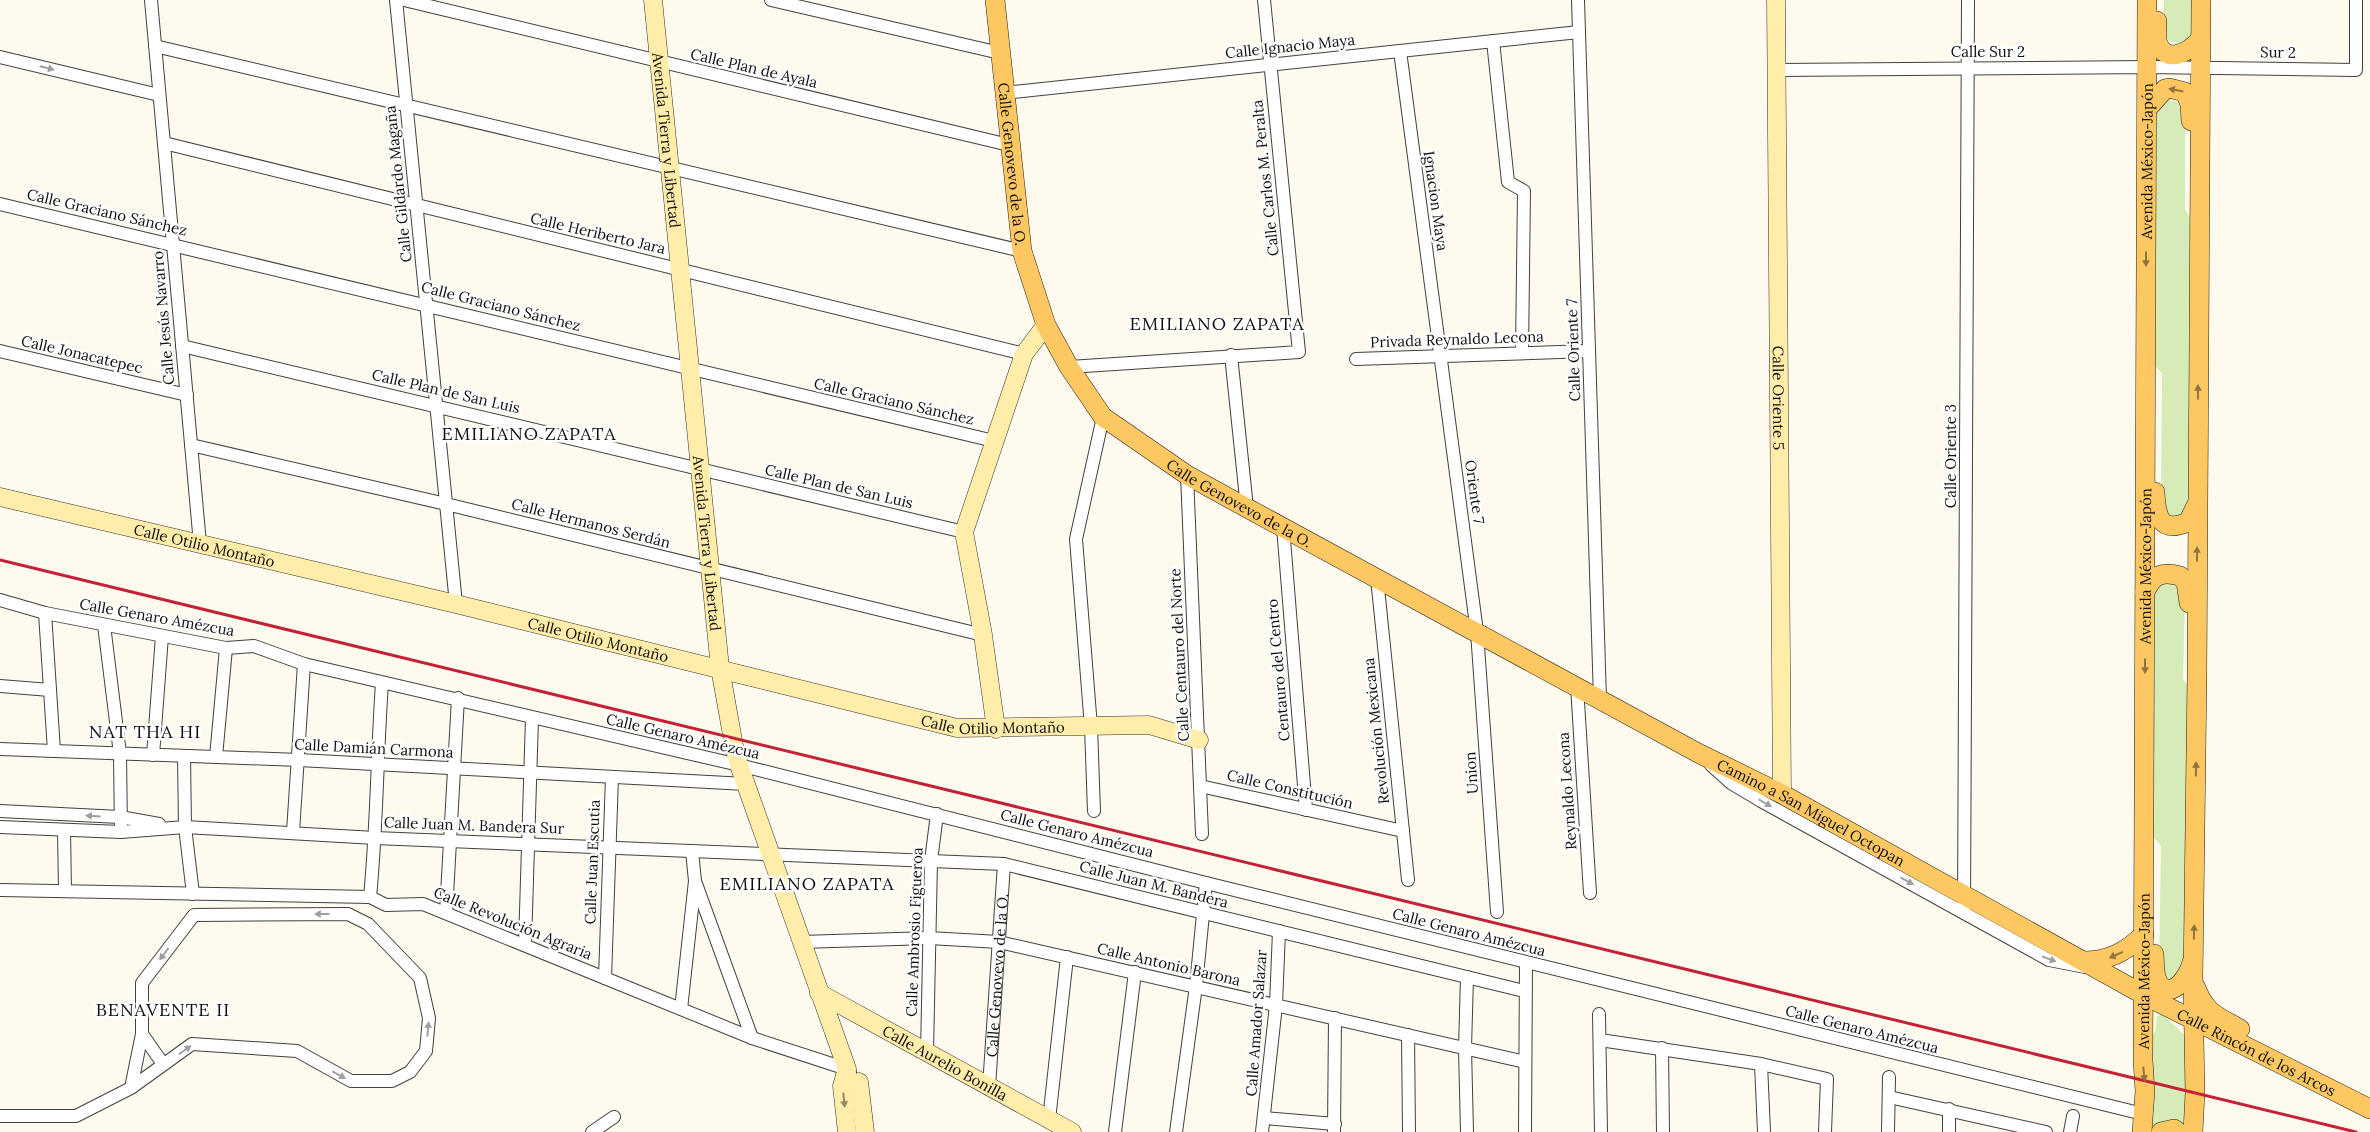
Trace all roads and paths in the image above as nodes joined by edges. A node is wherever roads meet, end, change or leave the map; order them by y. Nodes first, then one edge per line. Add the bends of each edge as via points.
1 (151, 0) edge
2 (396, 0) edge
3 (404, 0) edge
4 (653, 0) edge
5 (771, 0) edge
6 (995, 0) edge
7 (1264, 0) edge
8 (1578, 0) edge
9 (1776, 0) edge
10 (1968, 0) edge
11 (2147, 0) edge
12 (2157, 0) edge
13 (2201, 0) edge
14 (2356, 0) edge
15 (1579, 32) junction
16 (2200, 39) junction
17 (1493, 41) junction
18 (155, 46) junction
19 (1400, 50) junction
20 (1000, 53) junction
21 (0, 57) edge
22 (659, 63) junction
23 (1270, 64) junction
24 (2147, 66) junction
25 (2200, 66) junction
26 (1968, 68) junction
27 (1776, 70) junction
28 (1004, 93) junction
29 (159, 95) junction
30 (407, 104) junction
31 (2147, 109) junction
32 (164, 143) junction
33 (1009, 144) junction
34 (670, 169) junction
35 (0, 204) edge
36 (417, 207) junction
37 (2199, 216) junction
38 (173, 244) junction
39 (1022, 251) junction
40 (680, 269) junction
41 (427, 305) junction
42 (1046, 325) junction
43 (182, 346) junction
44 (0, 351) edge
45 (1589, 351) junction
46 (1522, 352) junction
47 (1024, 354) junction
48 (1231, 355) junction
49 (1440, 356) junction
50 (1356, 359) dead end
51 (2146, 364) junction
52 (1069, 367) junction
53 (690, 370) junction
54 (187, 395) junction
55 (436, 405) junction
56 (1103, 417) junction
57 (994, 441) junction
58 (191, 445) junction
59 (700, 470) junction
60 (1187, 475) junction
61 (0, 497) edge
62 (446, 504) junction
63 (2197, 504) junction
64 (1246, 508) junction
65 (1283, 527) junction
66 (964, 532) junction
67 (200, 544) junction
68 (710, 570) junction
69 (1377, 578) junction
70 (2145, 592) junction
71 (0, 600) edge
72 (456, 604) junction
73 (45, 614) junction
74 (104, 625) junction
75 (1477, 632) junction
76 (162, 636) junction
77 (983, 636) junction
78 (226, 648) junction
79 (2197, 659) junction
80 (304, 664) junction
81 (720, 668) junction
82 (382, 683) junction
83 (0, 686) edge
84 (1577, 686) junction
85 (50, 690) junction
86 (458, 698) junction
87 (1600, 699) junction
88 (532, 718) junction
89 (1091, 728) junction
90 (996, 729) junction
91 (1199, 740) junction
92 (0, 749) edge
93 (54, 751) junction
94 (1698, 753) junction
95 (120, 754) junction
96 (153, 755) junction
97 (184, 756) junction
98 (216, 757) junction
99 (299, 760) junction
100 (376, 764) junction
101 (739, 765) junction
102 (453, 769) junction
103 (532, 773) junction
104 (612, 777) junction
105 (746, 784) junction
106 (1200, 786) junction
107 (1782, 794) junction
108 (1306, 810) junction
109 (0, 811) edge
110 (1094, 812) dead end
111 (937, 814) junction
112 (120, 817) junction
113 (0, 827) edge
114 (180, 827) junction
115 (64, 830) junction
116 (1403, 831) junction
117 (121, 832) junction
118 (293, 832) junction
119 (1202, 834) dead end
120 (375, 838) junction
121 (449, 840) junction
122 (2144, 841) junction
123 (528, 843) junction
124 (608, 847) junction
125 (692, 851) junction
126 (770, 854) junction
127 (931, 861) junction
128 (1004, 864) junction
129 (1408, 880) dead end
130 (695, 881) junction
131 (1206, 883) junction
132 (0, 890) edge
133 (64, 891) junction
134 (1590, 893) dead end
135 (193, 894) junction
136 (370, 897) junction
137 (1964, 904) junction
138 (1204, 912) junction
139 (1497, 912) dead end
140 (446, 913) junction
141 (1279, 931) junction
142 (2144, 934) junction
143 (928, 938) junction
144 (801, 942) junction
145 (999, 942) junction
146 (525, 944) junction
147 (1067, 957) junction
148 (2193, 957) junction
149 (1526, 962) junction
150 (2089, 965) junction
151 (1134, 972) junction
152 (1467, 977) junction
153 (605, 978) junction
154 (2193, 980) junction
155 (1196, 986) junction
156 (1524, 991) junction
157 (819, 993) junction
158 (2144, 995) junction
159 (1276, 1005) junction
160 (681, 1009) junction
161 (1599, 1014) dead end
162 (1335, 1018) junction
163 (2193, 1019) junction
164 (142, 1034) junction
165 (1408, 1035) junction
166 (752, 1038) junction
167 (1600, 1040) junction
168 (1465, 1048) junction
169 (1662, 1048) junction
170 (927, 1052) junction
171 (1525, 1062) junction
172 (164, 1064) junction
173 (1761, 1064) junction
174 (853, 1076) junction
175 (1889, 1077) dead end
176 (989, 1087) junction
177 (130, 1088) junction
178 (2333, 1089) junction
179 (1889, 1097) junction
180 (2370, 1108) edge
181 (1949, 1109) junction
182 (0, 1116) edge
183 (2073, 1116) dead end
184 (614, 1117) dead end
185 (1265, 1118) junction
186 (1049, 1120) junction
187 (2142, 1126) edge
188 (1335, 1128) edge
189 (2008, 1128) edge
190 (592, 1132) edge
191 (848, 1132) edge
192 (865, 1132) edge
193 (1072, 1132) edge
194 (1115, 1132) edge
195 (1176, 1132) edge
196 (1262, 1132) edge
197 (1409, 1132) edge
198 (1467, 1132) edge
199 (1525, 1132) edge
200 (1601, 1132) edge
201 (1663, 1132) edge
202 (1764, 1132) edge
203 (1825, 1132) edge
204 (1888, 1132) edge
205 (1949, 1132) edge
206 (2046, 1132) edge
207 (2070, 1132) edge
208 (2161, 1132) edge
209 (2191, 1132) edge

1 - 18 street, Calle Jesús Navarro
2 - 30 street, Calle Gildardo Magaña
3 - 22 street, Calle Plan de Ayala
4 - 22 street, Avenida Tierra y Libertad
5 - 20 street
6 - 20 main road, Calle Genovevo de la O.
7 - 23 street, Calle Carlos M. Peralta
8 - 15 street, Calle Oriente 7
9 - 27 street, Calle Oriente 5
10 - 26 street, Calle Oriente 3
11 - 24 main road, Avenida México-Japón
12 - 16 main road via 2157,40 2162,50 2182,54 2192,49
13 - 16 main road
14 - 25 street, Sur 2 via 2356,70
15 - 17 street, Calle Ignacio Maya
15 - 45 street, Calle Oriente 7
16 - 25 main road
17 - 19 street, Calle Ignacio Maya
17 - 46 street via 1508,182 1524,191
18 - 29 street, Calle Jesús Navarro
18 - 30 street
19 - 23 street, Calle Ignacio Maya
19 - 49 street, Ignacion Maya
20 - 28 main road, Calle Genovevo de la O.
21 -> 29 street
22 - 33 street, Calle Plan de Ayala
22 - 34 street, Avenida Tierra y Libertad
23 - 28 street, Calle Ignacio Maya
23 - 48 street, Calle Carlos M. Peralta via 1299,352
24 - 25 street, Calle Sur 2
24 - 26 street, Calle Sur 2
24 - 31 main road, Avenida México-Japón
25 - 37 main road
26 - 27 street, Calle Sur 2
26 - 137 street, Calle Oriente 3
27 - 107 street, Calle Oriente 5
28 - 33 main road, Calle Genovevo de la O.
29 - 32 street, Calle Jesús Navarro
30 - 34 street
30 - 36 street, Calle Gildardo Magaña
37 -> 31 main road via 2194,190 2190,104 2186,92 2165,89
31 -> 51 main road, Avenida México-Japón
32 - 36 street, Calle Heriberto Jara
32 - 38 street, Calle Jesús Navarro
33 - 39 main road, Calle Genovevo de la O.
34 - 39 street
34 - 40 street, Avenida Tierra y Libertad
35 - 38 street, Calle Graciano Sánchez
36 - 40 street, Calle Heriberto Jara
36 - 41 street, Calle Gildardo Magaña
63 -> 37 main road
38 - 41 street, Calle Graciano Sánchez
38 - 43 street, Calle Jesús Navarro
39 - 42 main road, Calle Genovevo de la O.
40 - 47 street, Calle Heriberto Jara
40 - 53 street, Avenida Tierra y Libertad
41 - 53 street, Calle Graciano Sánchez
41 - 55 street, Calle Gildardo Magaña
42 - 47 street
42 - 52 main road, Calle Genovevo de la O.
43 - 54 street, Calle Jesús Navarro
43 - 55 street, Calle Plan de San Luis
44 - 54 street, Calle Jonacatepec
45 - 46 street, Privada Reynaldo Lecona
45 - 87 street, Calle Oriente 7
46 - 49 street, Privada Reynaldo Lecona
47 - 57 street
48 - 52 street
48 - 64 street
49 - 50 street, Privada Reynaldo Lecona
49 - 75 street, Oriente 7
51 - 63 main road via 2153,393 2156,513 2161,522 2178,526 2188,522
51 - 70 main road, Avenida México-Japón
52 - 56 main road, Calle Genovevo de la O.
53 - 57 street, Calle Graciano Sánchez
53 - 59 street, Avenida Tierra y Libertad
54 - 58 street, Calle Jesús Navarro
55 - 59 street, Calle Plan de San Luis
55 - 62 street, Calle Gildardo Magaña
56 - 60 main road, Calle Genovevo de la O.
56 - 89 street via 1076,540
57 - 66 street
58 - 62 street, Calle Hermanos Serdán
58 - 67 street, Calle Jesús Navarro
59 - 66 street, Calle Plan de San Luis
59 - 68 street, Avenida Tierra y Libertad
60 - 64 main road, Calle Genovevo de la O.
60 - 91 street, Calle Centauro del Norte
61 - 67 street, Calle Otilio Montaño
62 - 68 street, Calle Hermanos Serdán
62 - 72 street, Calle Gildardo Magaña
79 -> 63 main road
64 - 65 main road, Calle Genovevo de la O.
65 - 69 main road, Calle Genovevo de la O.
65 - 108 street, Centauro del Centro
66 - 77 street
67 - 72 street, Calle Otilio Montaño
68 - 77 street, Calle Hermanos Serdán
68 - 81 street, Avenida Tierra y Libertad
69 - 75 main road, Calle Genovevo de la O.
69 - 116 street, Revolución Mexicana
70 - 79 main road via 2154,577 2160,574 2180,576 2186,582
70 -> 122 main road, Avenida México-Japón
71 - 73 street, Calle Genaro Amézcua
72 - 81 street, Calle Otilio Montaño
73 - 74 street, Calle Genaro Amézcua
73 - 85 street
74 - 76 street, Calle Genaro Amézcua
74 - 95 street
75 - 84 main road, Camino a San Miguel Octopan
75 - 139 street, Union
76 - 78 street, Calle Genaro Amézcua
76 - 96 street
77 - 90 street
78 - 80 street, Calle Genaro Amézcua via 254,646
78 - 98 street
148 -> 79 main road
80 - 82 street, Calle Genaro Amézcua
80 - 99 street
81 - 90 street, Calle Otilio Montaño via 957,728
81 - 101 street, Avenida Tierra y Libertad
82 - 86 street, Calle Genaro Amézcua
82 - 100 street
83 - 85 street
84 - 87 main road, Camino a San Miguel Octopan
84 - 134 street, Reynaldo Lecona
85 - 93 street
86 - 88 street, Calle Genaro Amézcua
86 - 102 street
87 - 94 main road, Camino a San Miguel Octopan
88 - 101 street, Calle Genaro Amézcua
88 - 103 street
89 - 90 street, Calle Otilio Montaño
89 - 91 street, Calle Otilio Montaño via 1149,725
89 - 110 street
91 - 106 street, Calle Centauro del Norte
92 - 93 street, Calle Damián Carmona
93 - 95 street, Calle Damián Carmona
94 - 107 main road, Camino a San Miguel Octopan
94 -> 137 street via 1731,783
95 - 96 street, Calle Damián Carmona
95 - 112 street
96 - 97 street, Calle Damián Carmona
97 - 98 street, Calle Damián Carmona
97 - 114 street
98 - 99 street, Calle Damián Carmona
99 - 100 street, Calle Damián Carmona
99 - 118 street
100 - 102 street, Calle Damián Carmona
100 - 120 street
101 - 105 street, Avenida Tierra y Libertad
101 - 111 street, Calle Genaro Amézcua
102 - 103 street, Calle Damián Carmona
102 - 121 street
103 - 104 street, Calle Damián Carmona
103 - 123 street
104 - 105 street, Calle Damián Carmona
104 - 124 street, Calle Juan Escutia
105 - 126 street, Avenida Tierra y Libertad
106 - 108 street, Calle Constitución
106 - 119 street, Calle Centauro del Norte
107 - 137 main road, Camino a San Miguel Octopan
108 - 116 street, Calle Constitución
112 -> 109 street, Calle Juan M. Bandera Sur
111 - 127 street, Calle Ambrosio Figueroa
111 - 131 street, Calle Genaro Amézcua
112 - 114 street, Calle Juan M. Bandera Sur
112 - 117 street
113 - 115 street, Calle Juan M. Bandera Sur
114 - 117 street, Calle Juan M. Bandera Sur
114 - 118 street, Calle Juan M. Bandera Sur
114 - 135 street
115 - 117 street, Calle Juan M. Bandera Sur
115 - 133 street
116 - 129 street, Revolución Mexicana
118 - 120 street, Calle Juan M. Bandera Sur
120 - 121 street, Calle Juan M. Bandera Sur
120 - 136 street
121 - 123 street, Calle Juan M. Bandera Sur
121 - 140 street
122 - 142 main road, Avenida México-Japón
122 - 148 main road via 2150,871 2155,974 2160,984 2166,988 2180,984 2191,968
123 - 124 street, Calle Juan M. Bandera Sur
123 - 146 street
124 - 125 street, Calle Juan M. Bandera Sur
124 - 153 street, Calle Juan Escutia
125 - 126 street, Calle Juan M. Bandera Sur
125 - 130 street
126 - 127 street, Calle Juan M. Bandera
126 - 144 street, Avenida Tierra y Libertad
127 - 128 street, Calle Juan M. Bandera
127 - 143 street, Calle Ambrosio Figueroa
128 - 138 street, Calle Juan M. Bandera
128 - 145 street, Calle Genovevo de la O.
130 - 160 street
130 - 166 street
131 - 138 street
131 - 149 street, Calle Genaro Amézcua
132 - 133 street, Calle Revolución Agraria
133 - 135 street, Calle Revolución Agraria
135 - 136 street, Calle Revolución Agraria
136 - 140 street, Calle Revolución Agraria via 386,905 423,904
137 - 150 main road, Camino a San Miguel Octopan
138 - 141 street, Calle Juan M. Bandera
138 - 155 street
140 - 146 street, Calle Revolución Agraria
141 - 152 street, Calle Juan M. Bandera
141 - 159 street, Calle Amador Salazar
142 -> 150 main road via 2131,948
142 - 158 main road, Avenida México-Japón
143 - 144 street, Calle Antonio Barona
143 - 145 street, Calle Antonio Barona
143 - 170 street, Calle Ambrosio Figueroa
144 - 157 street, Avenida Tierra y Libertad
145 - 147 street, Calle Antonio Barona
145 - 176 street, Calle Genovevo de la O.
146 - 153 street, Calle Revolución Agraria
147 - 151 street, Calle Antonio Barona
147 - 186 street
148 - 154 main road
149 - 156 street
149 - 187 street, Calle Genaro Amézcua
150 - 158 main road, Camino a San Miguel Octopan
151 - 155 street, Calle Antonio Barona
151 - 194 street
152 - 156 street, Calle Juan M. Bandera
152 - 168 street
153 - 160 street, Calle Revolución Agraria
154 - 163 main road
154 - 178 main road via 2202,1004 2210,1011 2323,1073
155 - 159 street, Calle Antonio Barona
155 - 195 street
156 - 171 street
157 - 170 street, Calle Aurelio Bonilla
157 - 174 street, Avenida Tierra y Libertad
158 - 163 main road, Calle Rincón de los Arcos
158 -> 187 main road, Avenida México-Japón
159 - 162 street, Calle Antonio Barona
159 - 185 street, Calle Amador Salazar
160 - 166 street, Calle Revolución Agraria
161 - 167 street
162 - 165 street, Calle Antonio Barona
162 - 188 street
163 - 178 main road, Calle Rincón de los Arcos
163 - 209 main road via 2195,1093
164 - 172 street
172 -> 164 street via 192,1044 296,1052 351,1081 392,1081 410,1072 426,1051 429,1018 420,978 368,924 348,914 194,915 142,983
164 - 177 street
165 - 168 street, Calle Antonio Barona
165 - 197 street
166 - 174 street, Calle Revolución Agraria
167 - 169 street
167 - 200 street
168 - 171 street, Calle Antonio Barona
168 - 198 street
169 - 173 street
169 - 201 street
170 - 176 street, Calle Aurelio Bonilla
171 - 199 street
172 - 177 street
173 - 202 street
173 - 203 street via 1827,1079
174 -> 191 street via 842,1086
174 - 192 street, Avenida Tierra y Libertad
175 - 179 street
176 - 186 street, Calle Aurelio Bonilla
177 - 182 street via 76,1116
178 - 180 main road, Calle Rincón de los Arcos
179 - 181 street
179 - 204 street
181 - 189 street
181 - 205 street
183 - 207 street
184 - 190 street
185 - 188 street, Calle Amador Salazar
185 - 196 street, Calle Amador Salazar
186 - 193 street, Calle Aurelio Bonilla
189 - 206 street
208 - 209 main road via 2174,1129

